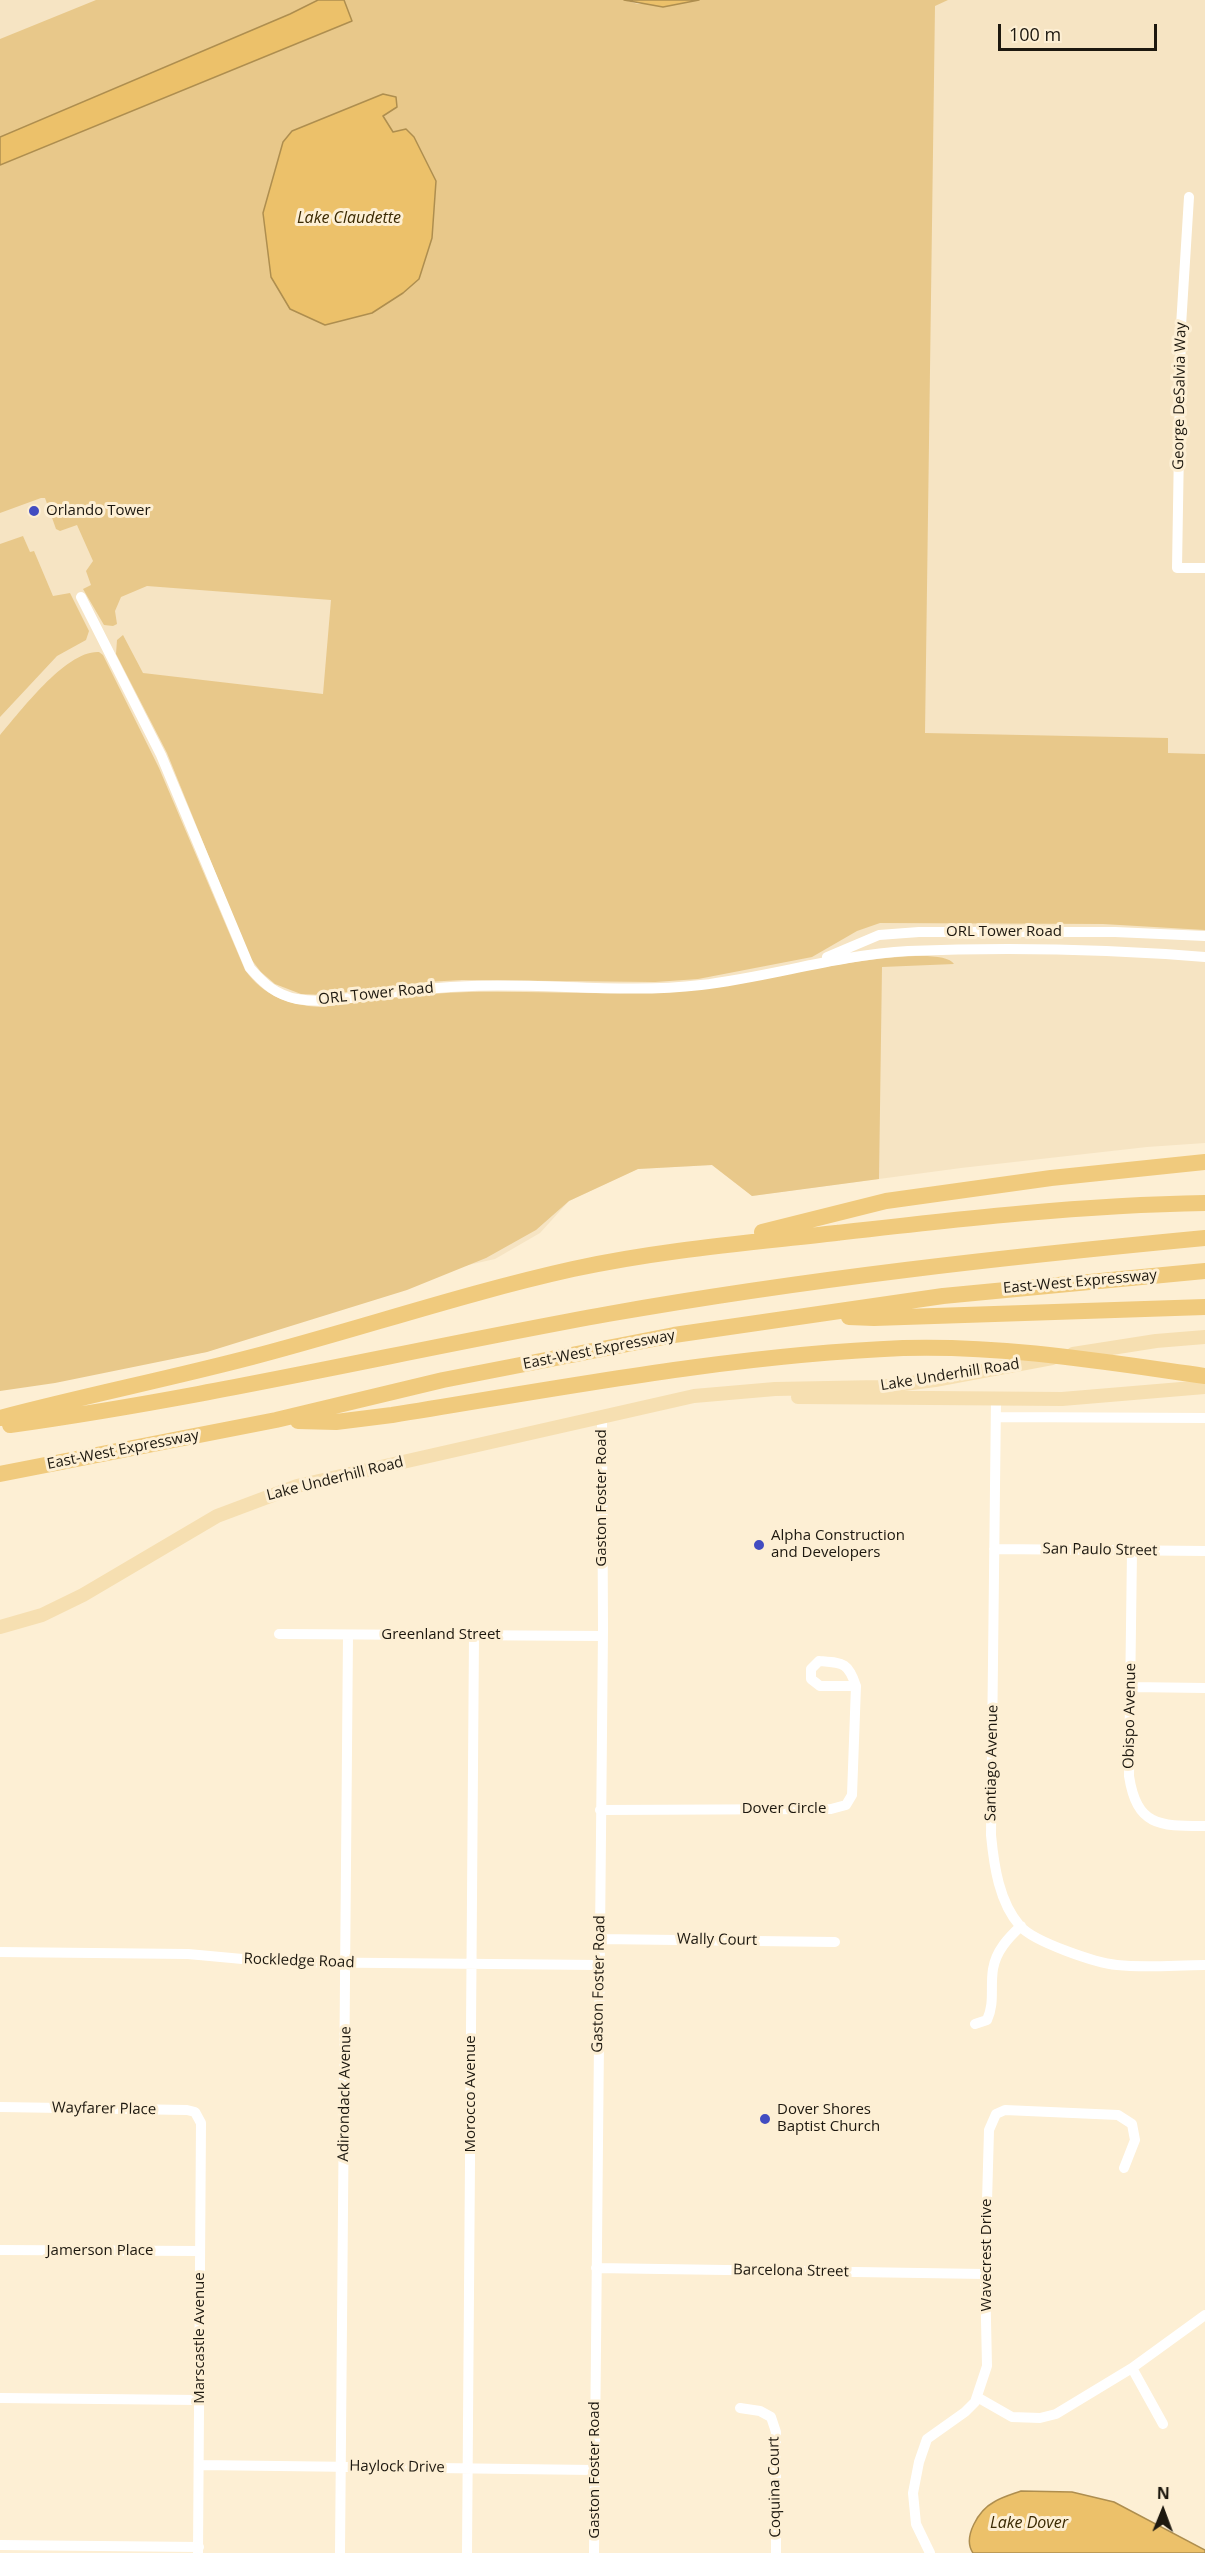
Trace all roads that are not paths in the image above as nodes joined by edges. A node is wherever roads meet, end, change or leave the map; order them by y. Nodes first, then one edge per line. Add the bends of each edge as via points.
1 (1189, 197) dead end
2 (1205, 568) edge
3 (81, 597) dead end
4 (966, 932) junction
5 (1203, 936) edge
6 (965, 950) junction
7 (1203, 957) edge
8 (810, 964) junction
9 (1205, 1162) edge
10 (1205, 1203) edge
11 (1205, 1238) edge
12 (700, 1248) junction
13 (1205, 1271) edge
14 (1205, 1307) edge
15 (809, 1315) junction
16 (1205, 1337) edge
17 (1205, 1376) edge
18 (1205, 1387) edge
19 (694, 1396) junction
20 (996, 1400) junction
21 (602, 1416) junction
22 (996, 1417) junction
23 (1205, 1418) edge
24 (0, 1419) edge
25 (276, 1420) junction
26 (0, 1426) edge
27 (0, 1474) edge
28 (994, 1549) junction
29 (1132, 1551) junction
30 (1205, 1551) edge
31 (0, 1627) edge
32 (279, 1634) dead end
33 (348, 1635) junction
34 (474, 1635) junction
35 (603, 1636) junction
36 (856, 1686) dead end
37 (1130, 1687) junction
38 (1205, 1688) edge
39 (600, 1810) junction
40 (1205, 1826) edge
41 (1021, 1926) junction
42 (599, 1939) junction
43 (835, 1942) dead end
44 (0, 1952) edge
45 (346, 1963) junction
46 (472, 1964) junction
47 (599, 1965) junction
48 (1205, 1965) edge
49 (975, 2024) dead end
50 (0, 2107) edge
51 (201, 2122) joint
52 (1124, 2168) dead end
53 (0, 2250) edge
54 (200, 2251) junction
55 (596, 2268) junction
56 (985, 2274) junction
57 (1205, 2314) edge
58 (1132, 2368) junction
59 (977, 2397) junction
60 (0, 2398) edge
61 (199, 2400) junction
62 (740, 2408) dead end
63 (1164, 2424) dead end
64 (199, 2465) junction
65 (341, 2467) junction
66 (468, 2468) junction
67 (594, 2470) junction
68 (0, 2545) edge
69 (198, 2550) edge
70 (340, 2553) edge
71 (467, 2553) edge
72 (594, 2553) edge
73 (776, 2553) edge
74 (930, 2553) edge

1 - 2 street, George DeSalvia Way via 1181,330 1177,568
3 - 8 street, ORL Tower Road via 161,755 250,968 279,995 328,1001 475,986 653,988 701,985
4 - 5 street, ORL Tower Road
4 - 6 street
4 - 8 street, ORL Tower Road via 879,935
5 - 7 street
6 - 7 street, ORL Tower Road
6 - 8 street, ORL Tower Road via 878,953
9 - 12 highway via 886,1201
10 - 12 highway via 1139,1203 1004,1213
11 - 26 highway, East-West Expressway via 974,1260 704,1298
12 - 24 highway via 574,1269 249,1358
13 - 15 highway, East-West Expressway via 943,1296
14 - 15 highway via 874,1318
15 - 25 highway, East-West Expressway via 532,1362
16 - 19 main road, Lake Underhill Road via 1121,1346 880,1387 774,1389
17 - 25 highway via 1074,1357 905,1348 727,1362 336,1422
18 - 20 main road, Lake Underhill Road via 1062,1399
19 - 20 main road, Lake Underhill Road
19 - 21 main road, Lake Underhill Road
20 - 22 street, Santiago Avenue
21 - 31 main road, Lake Underhill Road via 297,1486 259,1499 217,1516 83,1595 42,1615
21 - 35 street, Gaston Foster Road
22 - 23 street
22 - 28 street, Santiago Avenue
25 - 27 highway, East-West Expressway
28 - 29 street, San Paulo Street
28 - 41 street, Santiago Avenue via 991,1835 995,1869
29 - 30 street, San Paulo Street
29 - 37 street, Obispo Avenue
32 - 33 street, Greenland Street
33 - 34 street, Greenland Street
33 - 45 street, Adirondack Avenue
34 - 35 street, Greenland Street
34 - 46 street, Morocco Avenue
35 - 39 street, Gaston Foster Road
36 - 39 street, Dover Circle via 852,1795 846,1805 831,1809
37 - 38 street
37 - 40 street, Obispo Avenue via 1132,1796 1142,1813 1153,1820 1174,1826
39 - 42 street, Gaston Foster Road
41 - 48 street, Santiago Avenue via 1048,1944 1116,1965
41 - 49 street via 1004,1945 993,1968 990,2014 987,2020
42 - 43 street, Wally Court
42 - 47 street, Gaston Foster Road
44 - 45 street, Rockledge Road via 188,1954 275,1962
45 - 46 street, Rockledge Road
45 - 65 street, Adirondack Avenue
46 - 47 street, Rockledge Road
46 - 66 street, Morocco Avenue
47 - 55 street, Gaston Foster Road
50 - 51 street, Wayfarer Place via 187,2110 195,2112
51 - 54 street, Marscastle Avenue
52 - 56 street, Wavecrest Drive via 1135,2140 1132,2124 1118,2115 1005,2110 996,2114 989,2130
53 - 54 street, Jamerson Place
54 - 61 street, Marscastle Avenue
55 - 56 street, Barcelona Street
55 - 67 street, Gaston Foster Road
56 - 59 street, Wavecrest Drive via 987,2366
57 - 58 street
58 - 59 street via 1056,2414 1040,2418 1012,2417
58 - 63 street
59 - 74 street, Wavecrest Drive via 965,2412 927,2439 919,2462 913,2493 916,2524
60 - 61 street
61 - 64 street, Marscastle Avenue
62 - 73 street, Coquina Court via 771,2417 776,2432
64 - 65 street, Haylock Drive
64 - 69 street, Marscastle Avenue
65 - 66 street, Haylock Drive
65 - 70 street, Adirondack Avenue
66 - 67 street, Haylock Drive
66 - 71 street, Morocco Avenue
67 - 72 street, Gaston Foster Road
68 - 69 street

